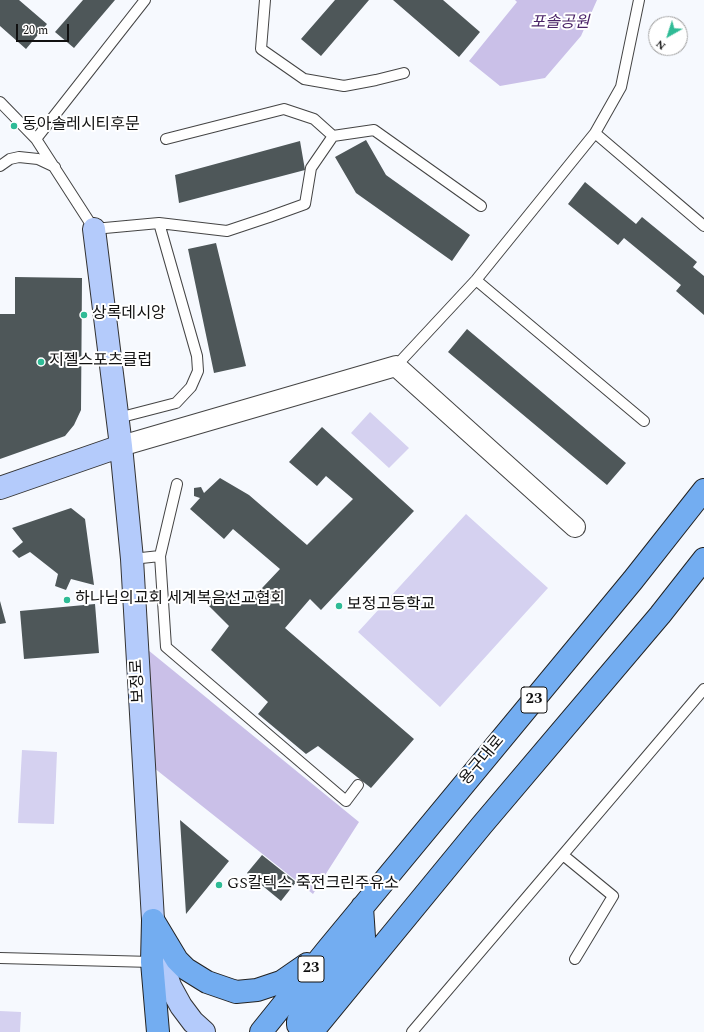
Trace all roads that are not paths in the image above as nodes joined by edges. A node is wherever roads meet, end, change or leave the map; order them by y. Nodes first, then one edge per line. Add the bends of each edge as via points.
1 (145, 0) edge
2 (265, 0) edge
3 (639, 0) edge
4 (404, 73) dead end
5 (0, 102) edge
6 (595, 133) junction
7 (333, 136) junction
8 (36, 139) junction
9 (166, 139) dead end
10 (0, 166) edge
11 (55, 167) junction
12 (481, 206) dead end
13 (159, 223) junction
14 (704, 226) edge
15 (94, 229) junction
16 (476, 280) junction
17 (396, 366) junction
18 (118, 418) junction
19 (644, 421) dead end
20 (121, 446) junction
21 (177, 484) dead end
22 (0, 488) edge
23 (704, 490) edge
24 (575, 527) dead end
25 (160, 556) junction
26 (132, 559) junction
27 (704, 559) edge
28 (697, 569) edge
29 (704, 689) edge
30 (358, 786) dead end
31 (562, 855) junction
32 (362, 907) junction
33 (153, 920) junction
34 (327, 950) junction
35 (0, 958) edge
36 (575, 959) dead end
37 (152, 962) junction
38 (313, 1030) edge
39 (158, 1032) edge
40 (204, 1032) edge
41 (261, 1032) edge
42 (412, 1032) edge

1 - 8 lane
2 - 4 lane via 261,49 304,79 344,86
3 - 6 lane via 621,87
5 - 8 lane
6 - 14 lane
6 - 16 lane
7 - 9 lane via 314,119 284,109
7 - 12 lane via 374,130
7 - 13 lane via 311,168 304,204 227,231
8 - 11 lane
10 - 11 lane via 10,159 19,158 38,159
11 - 15 lane
13 - 15 lane
13 - 18 lane via 197,356 198,372 190,387 176,402
15 - 18 street, 보정로
16 - 17 lane
16 - 19 lane
17 - 20 street
17 - 24 street
18 - 20 street, 보정로
20 - 22 street
20 - 26 street, 보정로
21 - 25 lane
23 - 32 main road, 용구대로 / 23 via 628,586
25 - 26 lane
25 - 30 lane via 166,646 346,801
26 - 33 street, 보정로
27 - 28 main road, 23
28 - 38 main road, 23
29 - 31 lane
31 - 36 lane via 613,896
31 - 42 lane
32 - 34 main road, 용구대로 / 23
32 - 38 main road via 364,937 298,1021 302,1030
33 - 34 main road via 177,960 186,969 207,982 236,992 257,990 281,982
33 - 37 main road
33 - 40 street, 보정로 via 170,986 181,1006
34 - 41 main road, 용구대로 / 23
35 - 37 lane
37 - 39 main road

